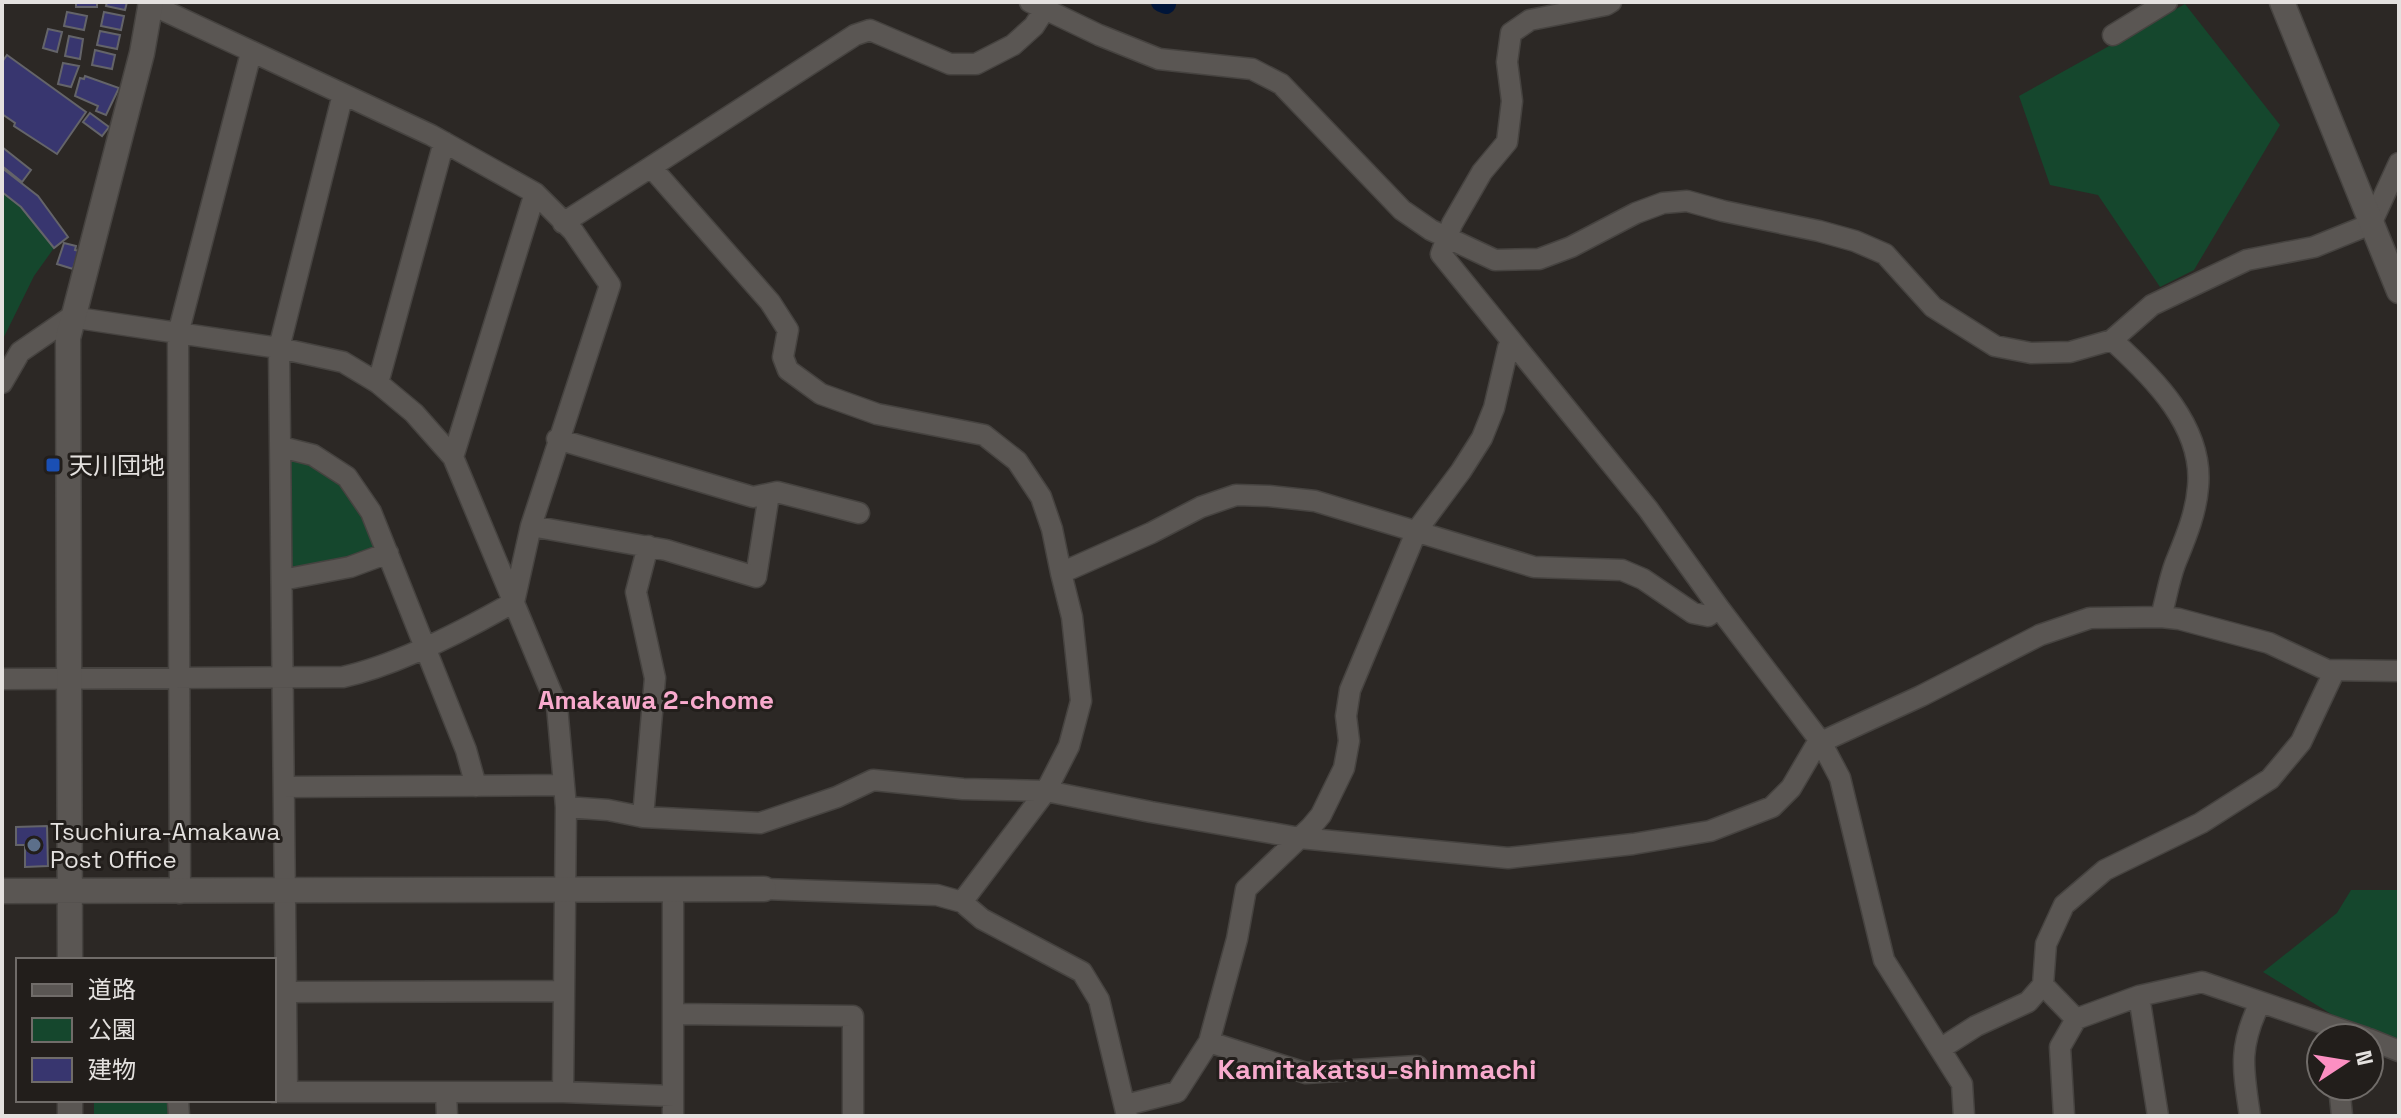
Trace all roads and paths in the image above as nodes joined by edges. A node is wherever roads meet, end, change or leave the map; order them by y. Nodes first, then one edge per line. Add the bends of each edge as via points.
1 (1611, 2) edge
2 (2167, 2) edge
3 (2282, 2) edge
4 (150, 3) edge
5 (1037, 6) edge
6 (2113, 35) dead end
7 (251, 53) junction
8 (343, 94) junction
9 (444, 142) junction
10 (2399, 163) edge
11 (651, 167) junction
12 (535, 193) junction
13 (563, 223) junction
14 (2371, 224) junction
15 (1446, 237) junction
16 (2399, 291) edge
17 (71, 317) junction
18 (178, 334) junction
19 (2112, 340) junction
20 (1512, 343) junction
21 (279, 348) junction
22 (2, 383) edge
23 (378, 383) junction
24 (557, 439) junction
25 (281, 447) junction
26 (453, 457) junction
27 (769, 494) junction
28 (859, 513) dead end
29 (531, 526) junction
30 (1417, 530) junction
31 (648, 546) junction
32 (388, 553) junction
33 (1061, 573) junction
34 (282, 580) junction
35 (514, 602) junction
36 (1719, 608) junction
37 (2161, 617) junction
38 (425, 646) junction
39 (2399, 671) edge
40 (2334, 672) junction
41 (2, 679) edge
42 (69, 679) junction
43 (180, 679) junction
44 (283, 679) junction
45 (1821, 742) junction
46 (564, 785) junction
47 (476, 786) junction
48 (285, 787) junction
49 (1046, 791) junction
50 (566, 807) junction
51 (643, 817) junction
52 (1300, 838) junction
53 (673, 889) junction
54 (764, 889) joint
55 (564, 890) junction
56 (2, 891) edge
57 (69, 891) junction
58 (286, 892) junction
59 (180, 893) junction
60 (962, 902) junction
61 (70, 958) edge
62 (2043, 985) junction
63 (563, 991) junction
64 (287, 992) junction
65 (2139, 996) junction
66 (2260, 1003) junction
67 (673, 1014) junction
68 (2076, 1019) junction
69 (2314, 1022) edge
70 (280, 1023) edge
71 (1209, 1042) junction
72 (1940, 1049) junction
73 (1417, 1066) dead end
74 (281, 1092) edge
75 (563, 1092) junction
76 (446, 1093) junction
77 (673, 1106) edge
78 (1126, 1110) edge
79 (447, 1116) edge
80 (853, 1116) edge
81 (1964, 1116) edge
82 (2064, 1116) edge
83 (2158, 1116) edge
84 (2250, 1116) edge

1 - 15 street via 1530,20 1511,33 1507,142 1482,172
2 - 6 street
3 - 14 street
4 - 7 street
4 - 17 street via 142,53
5 - 11 street via 1034,26 1013,45 976,64 950,64 870,30 855,35
5 - 15 street via 1159,59 1252,69 1281,84 1402,210
7 - 8 street
7 - 18 street
8 - 9 street
8 - 21 street
9 - 12 street
9 - 23 street
10 - 14 street
11 - 13 street
11 - 33 street via 770,302 788,330 783,357 788,370 821,394 877,414 984,435 1017,461 1041,497
12 - 13 street
12 - 26 street
13 - 24 street via 610,285
14 - 16 street
14 - 19 street via 2314,247 2247,260 2152,305
15 - 19 street via 1495,260 1539,259 1636,213 1687,201 1819,231 1885,254 1933,307 1995,346 2031,353 2070,352
15 - 20 street via 1441,254
17 - 18 street
17 - 22 street via 20,352
17 - 42 street
18 - 21 street
18 - 43 street
19 - 37 street via 2176,410 2197,455 2198,487
20 - 30 street via 1482,438
20 - 36 street via 1648,509
21 - 23 street via 343,362
21 - 25 street
23 - 26 street
24 - 27 street via 753,497
24 - 29 street
25 - 32 street via 313,455 347,477 371,512
25 - 34 street
26 - 35 street
27 - 28 street
27 - 31 street via 756,577
29 - 31 street
29 - 35 street
30 - 33 street via 1315,501 1236,495
30 - 36 street via 1534,567 1622,570 1693,613 1708,616
30 - 52 street via 1350,690 1344,768 1321,815
31 - 51 street via 636,592 655,678
32 - 34 street
32 - 38 street
33 - 49 street via 1072,617 1081,701 1069,746
34 - 44 street
35 - 38 street
35 - 46 street via 557,706
36 - 45 street
37 - 40 street via 2269,643
37 - 45 street via 2090,618 2040,635
38 - 44 street via 352,675
38 - 47 street
39 - 40 street
40 - 62 street via 2301,742 2270,779 2201,823 2105,870 2064,905 2046,944
41 - 42 street
42 - 43 street
42 - 57 street
43 - 44 street
43 - 59 street
44 - 48 street
45 - 52 street via 1772,807 1710,831 1508,858
45 - 72 street via 1840,778 1884,960
46 - 47 street
46 - 50 street
47 - 48 street
48 - 58 street
49 - 51 street via 873,780 760,823
49 - 52 street
49 - 60 street
50 - 51 street
50 - 55 street
52 - 71 street via 1246,889
53 - 54 street
53 - 55 street
53 - 67 street
54 - 60 street via 937,895
55 - 58 street
55 - 63 street
56 - 57 street
57 - 59 street
57 - 61 street
58 - 59 street
58 - 64 street
60 - 78 street via 982,919 1082,972 1099,1000
62 - 68 street
62 - 72 street via 2028,1002
63 - 64 street
63 - 75 street
64 - 70 street
65 - 66 street via 2202,982
65 - 68 street
65 - 83 street
66 - 69 street
66 - 84 street via 2248,1027 2242,1060
67 - 77 street
67 - 80 street via 853,1016
68 - 82 street via 2060,1047
70 - 74 street
71 - 73 street via 1306,1073
71 - 78 street via 1177,1092
72 - 81 street via 1962,1084
74 - 76 street
75 - 76 street
75 - 77 street
76 - 79 street

